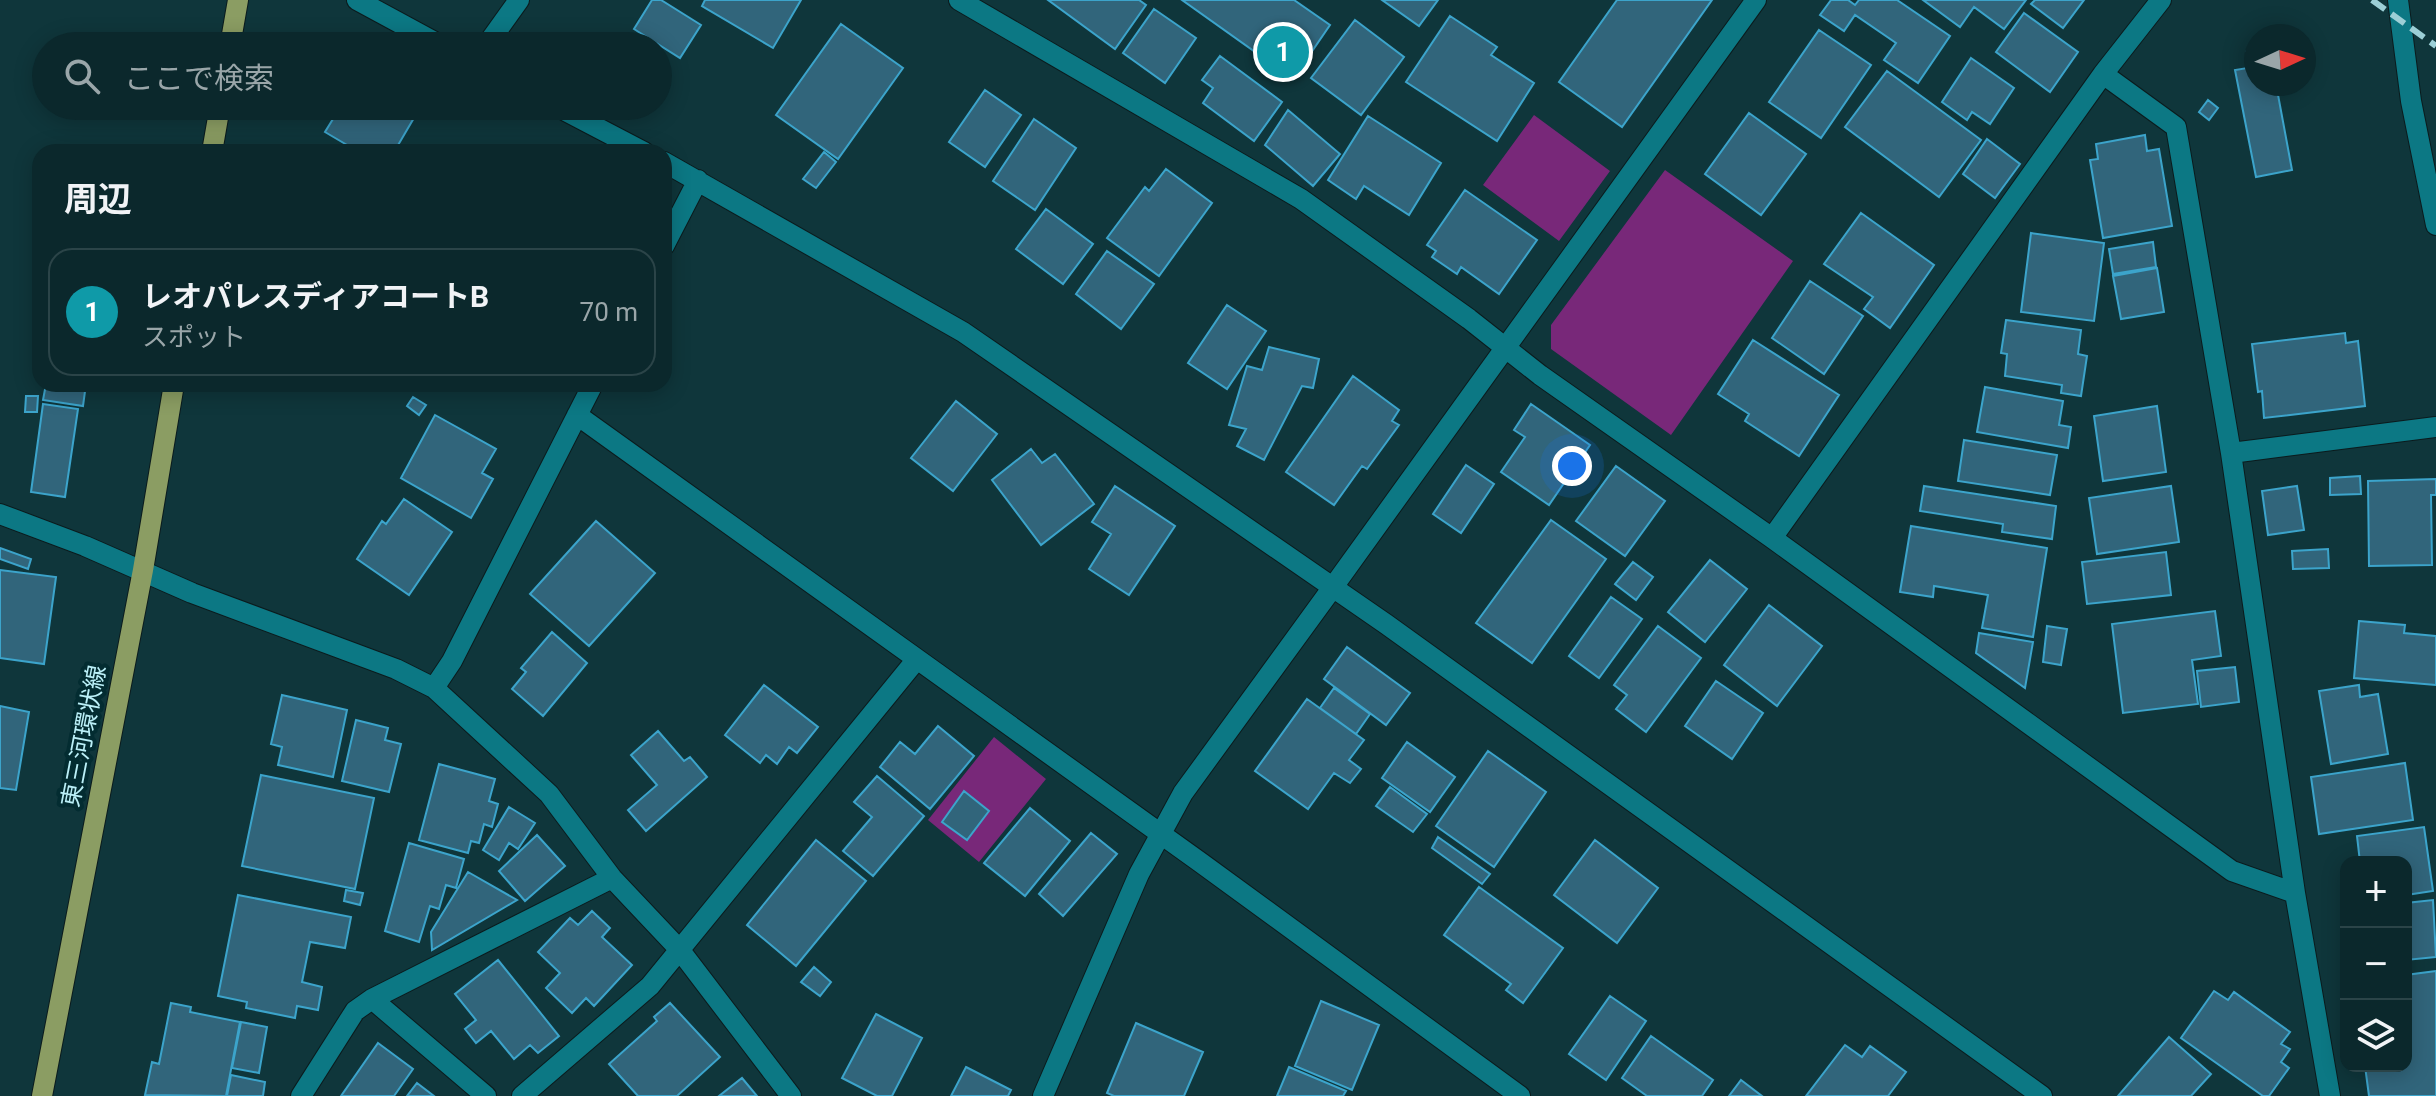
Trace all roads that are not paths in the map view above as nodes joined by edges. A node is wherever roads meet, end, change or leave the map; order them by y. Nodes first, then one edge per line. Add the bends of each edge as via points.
1 (238, 0) edge
2 (357, 0) edge
3 (519, 0) edge
4 (959, 0) edge
5 (1756, 0) edge
6 (2161, 0) edge
7 (2398, 0) edge
8 (232, 32) edge
9 (416, 32) edge
10 (496, 32) edge
11 (2103, 74) junction
12 (218, 120) edge
13 (583, 120) edge
14 (213, 144) edge
15 (629, 144) edge
16 (672, 166) edge
17 (698, 180) junction
18 (2434, 199) edge
19 (2436, 225) edge
20 (672, 230) edge
21 (1506, 347) junction
22 (173, 392) edge
23 (589, 392) edge
24 (577, 415) junction
25 (2436, 427) edge
26 (2231, 453) junction
27 (0, 514) edge
28 (1772, 538) junction
29 (143, 570) junction
30 (1333, 587) junction
31 (917, 659) junction
32 (434, 688) junction
33 (1160, 835) junction
34 (612, 878) junction
35 (2295, 893) junction
36 (679, 949) junction
37 (372, 999) junction
38 (42, 1096) edge
39 (301, 1096) edge
40 (486, 1096) edge
41 (522, 1096) edge
42 (791, 1096) edge
43 (1043, 1096) edge
44 (1520, 1096) edge
45 (2042, 1096) edge
46 (2330, 1096) edge

1 - 8 main road
2 - 9 street
3 - 10 street
4 - 21 street via 1301,199
5 - 21 street
6 - 11 street
7 - 18 street via 2411,101
11 - 26 street via 2176,127
11 - 28 street
12 - 14 main road
13 - 15 street
16 - 17 street
17 - 20 street
17 - 30 street via 963,332
18 - 19 street
21 - 28 street
21 - 30 street
22 - 29 main road, 東三河環状線
23 - 24 street
24 - 31 street
24 - 32 street
25 - 26 street
26 - 35 street
27 - 29 street
28 - 35 street via 2232,871
29 - 32 street
29 - 38 main road, 東三河環状線
30 - 33 street via 1183,793
30 - 45 street
31 - 33 street
31 - 36 street
32 - 34 street via 549,794
33 - 43 street
33 - 44 street
34 - 36 street
34 - 37 street
35 - 46 street
36 - 41 street via 650,986
36 - 42 street
37 - 39 street via 355,1011
37 - 40 street

